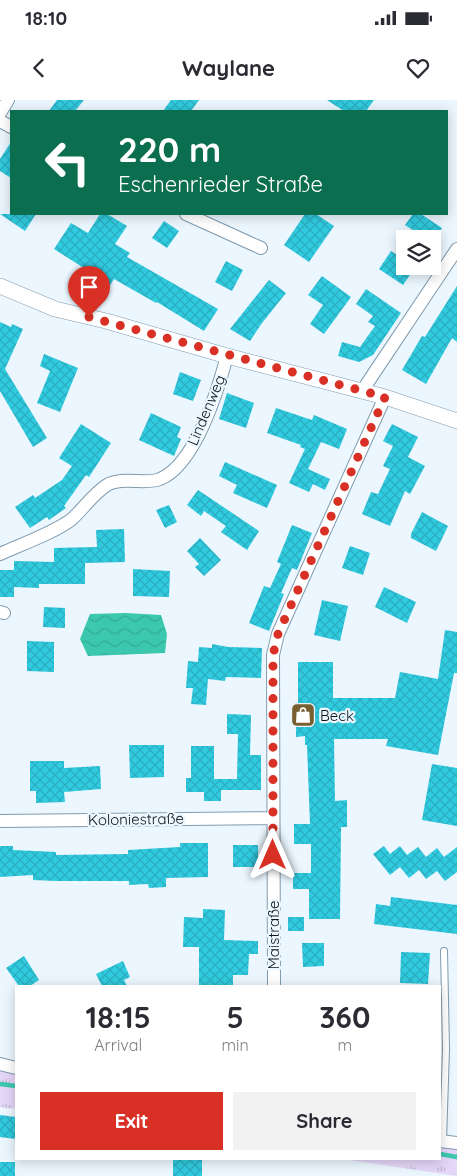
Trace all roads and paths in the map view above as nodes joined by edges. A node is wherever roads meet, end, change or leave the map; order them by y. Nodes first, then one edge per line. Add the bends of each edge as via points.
1 (8, 100) edge
2 (0, 113) edge
3 (188, 215) edge
4 (262, 248) dead end
5 (457, 249) edge
6 (0, 286) edge
7 (227, 356) junction
8 (362, 391) junction
9 (385, 397) junction
10 (457, 421) edge
11 (0, 554) edge
12 (273, 818) junction
13 (0, 821) edge
14 (444, 951) dead end
15 (274, 985) edge
16 (0, 1064) edge
17 (15, 1068) edge
18 (442, 1141) edge
19 (457, 1143) edge

1 - 2 street
3 - 4 street
5 - 8 street
6 - 7 street via 55,309
7 - 8 street
7 - 11 street, Lindenweg via 220,385 201,430 176,469 158,480 108,484 70,520
8 - 9 street
9 - 10 street
9 - 12 street, Maistraße via 278,634 273,655
12 - 13 street, Koloniestraße
12 - 15 street, Maistraße
14 - 18 lane via 446,1049
16 - 17 street
18 - 19 street

